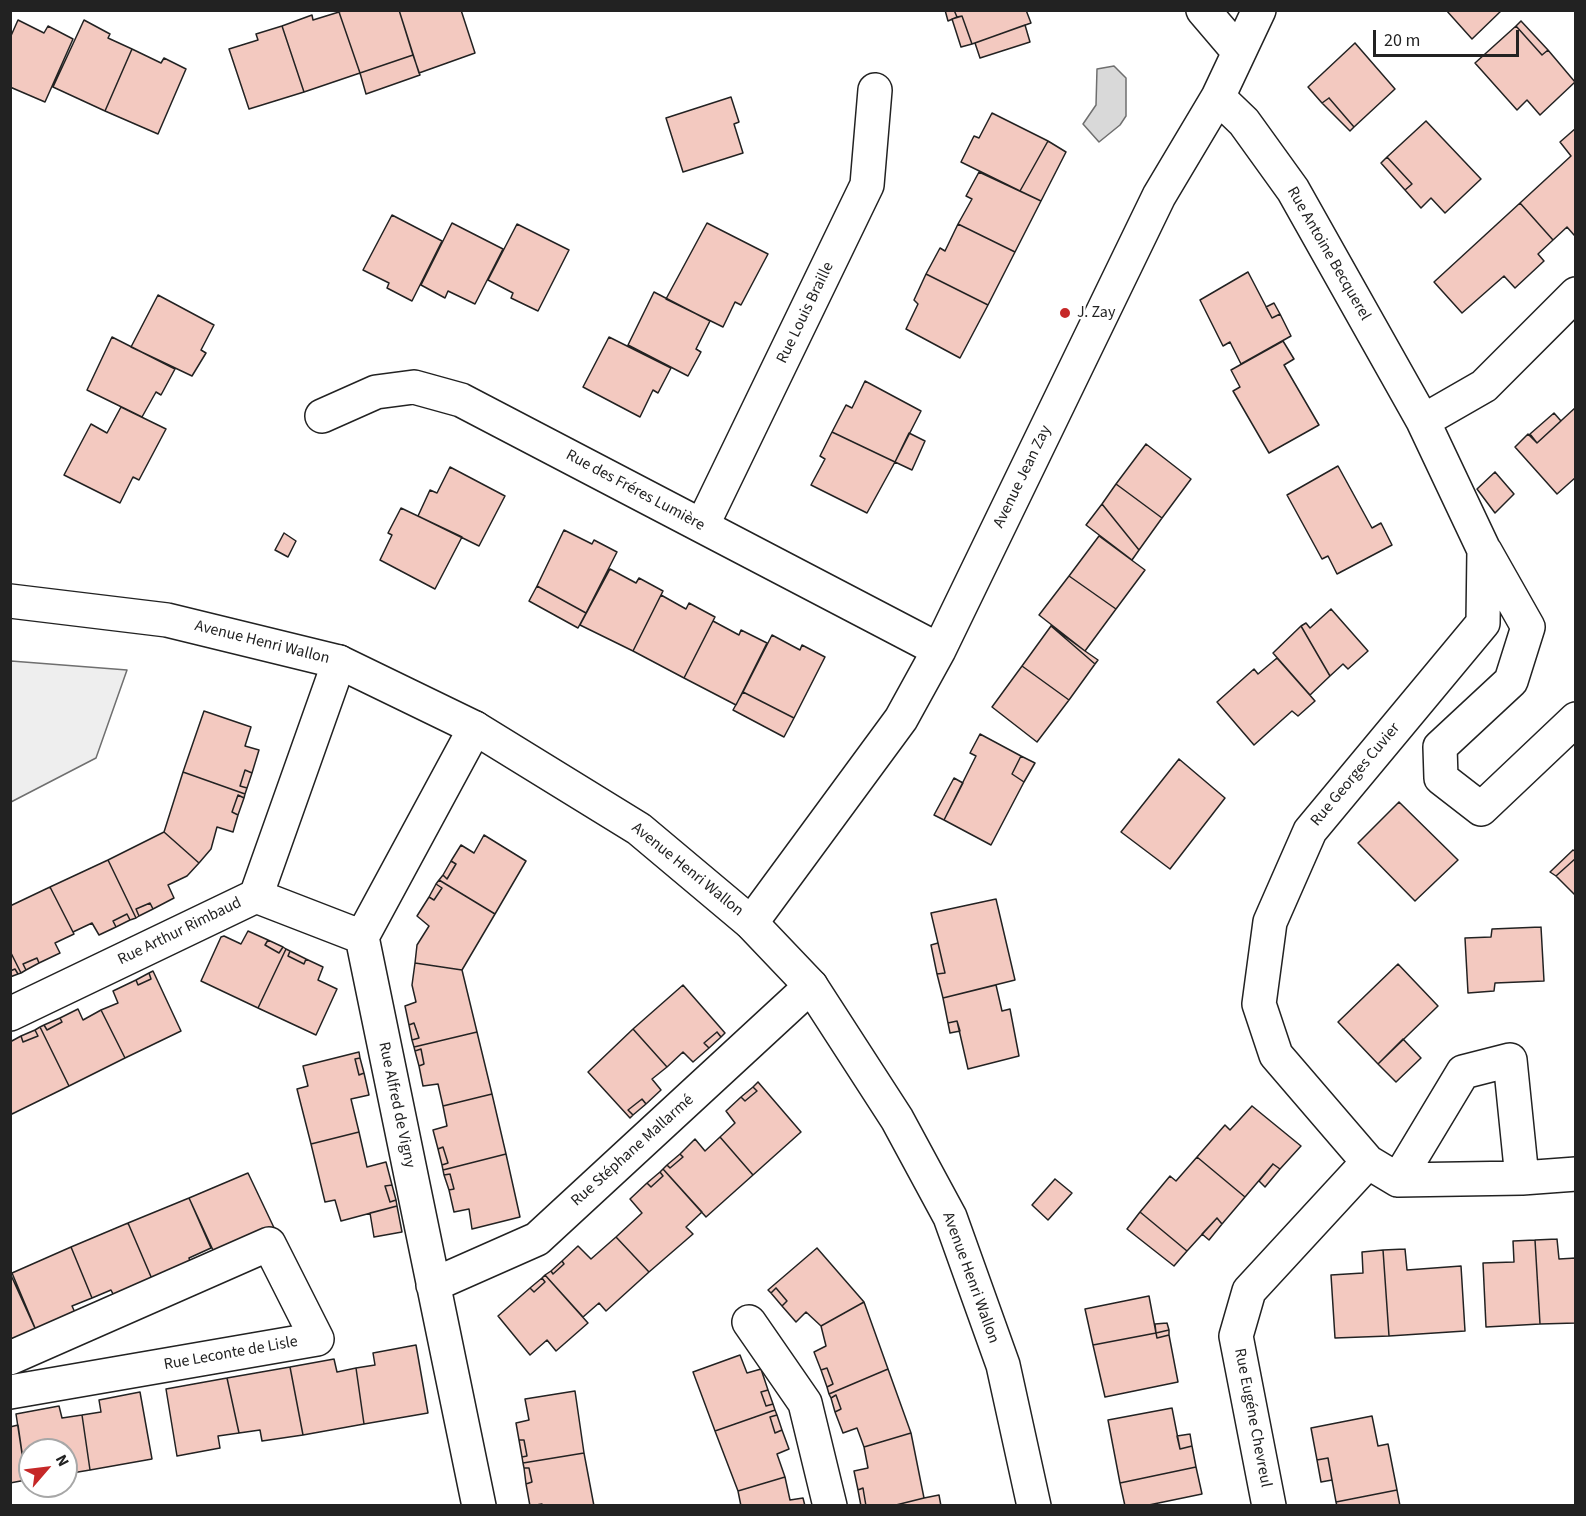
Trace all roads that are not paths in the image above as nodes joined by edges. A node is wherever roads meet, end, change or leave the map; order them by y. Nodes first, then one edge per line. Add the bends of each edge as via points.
1 (1203, 10) edge
2 (1259, 10) edge
3 (1238, 51) junction
4 (875, 90) dead end
5 (1218, 97) junction
6 (1575, 294) edge
7 (322, 416) dead end
8 (1423, 422) junction
9 (702, 526) junction
10 (1484, 550) junction
11 (10, 601) edge
12 (939, 650) junction
13 (339, 662) junction
14 (1575, 719) edge
15 (475, 728) junction
16 (255, 896) junction
17 (751, 923) junction
18 (362, 938) junction
19 (811, 986) junction
20 (10, 1014) edge
21 (1368, 1162) junction
22 (1575, 1174) edge
23 (1522, 1178) junction
24 (1398, 1180) junction
25 (433, 1285) junction
26 (748, 1322) dead end
27 (10, 1358) edge
28 (10, 1392) edge
29 (479, 1506) edge
30 (830, 1506) edge
31 (1034, 1506) edge
32 (1269, 1506) edge

1 - 3 street
2 - 3 street, Avenue Jean Zay
3 - 5 street, Avenue Jean Zay
4 - 9 street, Rue Louis Braille via 867,185
5 - 8 street, Rue Antoine Becquerel via 1244,122 1293,190
5 - 12 street, Avenue Jean Zay via 1160,196
6 - 8 street via 1484,386
7 - 9 street, Rue des Fréres Lumière via 376,392 414,387 461,400
8 - 10 street, Rue Georges Cuvier
9 - 12 street, Rue des Fréres Lumière
10 - 14 street, Rue Georges Cuvier via 1528,627 1511,681 1440,747 1441,778 1481,809
10 - 21 street, Rue Georges Cuvier via 1483,623 1310,831 1270,922 1259,1004 1276,1054
11 - 13 street, Avenue Henri Wallon via 167,620
12 - 17 street, Avenue Jean Zay via 901,719
13 - 15 street, Avenue Henri Wallon
13 - 16 street, Rue Arthur Rimbaud
15 - 17 street, Avenue Henri Wallon via 639,829
15 - 18 street
16 - 18 street
16 - 20 street, Rue Arthur Rimbaud
17 - 19 street, Avenue Henri Wallon
18 - 25 street, Rue Alfred de Vigny
19 - 25 street, Rue Stéphane Mallarmé via 537,1239
19 - 31 street, Avenue Henri Wallon via 897,1119 950,1217 1003,1365
21 - 24 street, Rue Georges Cuvier
21 - 32 street, Rue Eugéne Chevreul via 1249,1291 1236,1336
22 - 23 street
23 - 24 street
23 - 24 street via 1510,1060 1463,1072
25 - 29 street, Rue Alfred de Vigny
26 - 30 street via 805,1403
27 - 28 street, Rue Leconte de Lisle via 269,1245 317,1339

